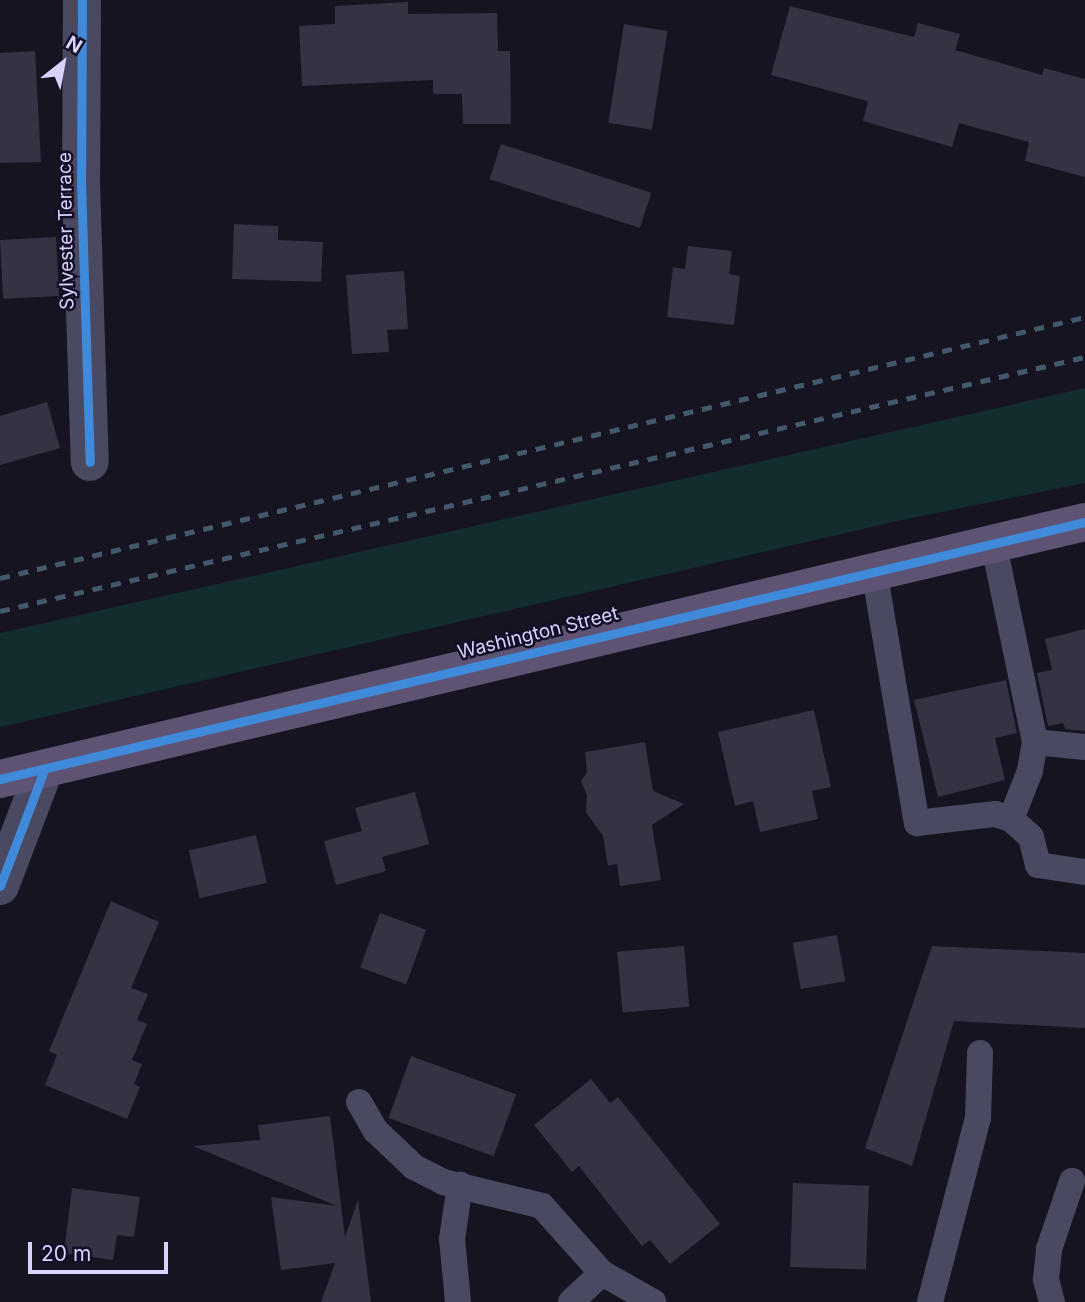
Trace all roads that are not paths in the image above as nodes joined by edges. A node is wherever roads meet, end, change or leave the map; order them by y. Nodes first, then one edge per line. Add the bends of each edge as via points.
1 (82, 0) edge
2 (90, 462) dead end
3 (1085, 522) edge
4 (993, 541) junction
5 (874, 570) junction
6 (1035, 742) junction
7 (1085, 747) edge
8 (44, 770) junction
9 (0, 779) edge
10 (1011, 819) junction
11 (1085, 872) edge
12 (0, 886) edge
13 (980, 1053) dead end
14 (359, 1102) dead end
15 (1072, 1181) dead end
16 (460, 1185) junction
17 (602, 1272) junction
18 (458, 1302) edge
19 (571, 1302) edge
20 (653, 1302) edge
21 (929, 1302) edge
22 (1052, 1302) edge

1 - 2 street, Sylvester Terrace via 81,183
3 - 4 main road, Washington Street
4 - 5 main road, Washington Street
4 - 6 lane
5 - 8 main road, Washington Street
5 - 10 lane via 917,823 981,813
6 - 7 lane
6 - 10 lane via 1030,771
8 - 9 main road, Washington Street
8 - 12 street
10 - 11 lane via 1031,837 1038,865
13 - 21 lane via 978,1118
14 - 16 lane via 400,1156 428,1175
15 - 22 lane via 1049,1249 1046,1279
16 - 17 lane via 542,1206
16 - 18 lane via 452,1240
17 - 19 lane
17 - 20 lane

